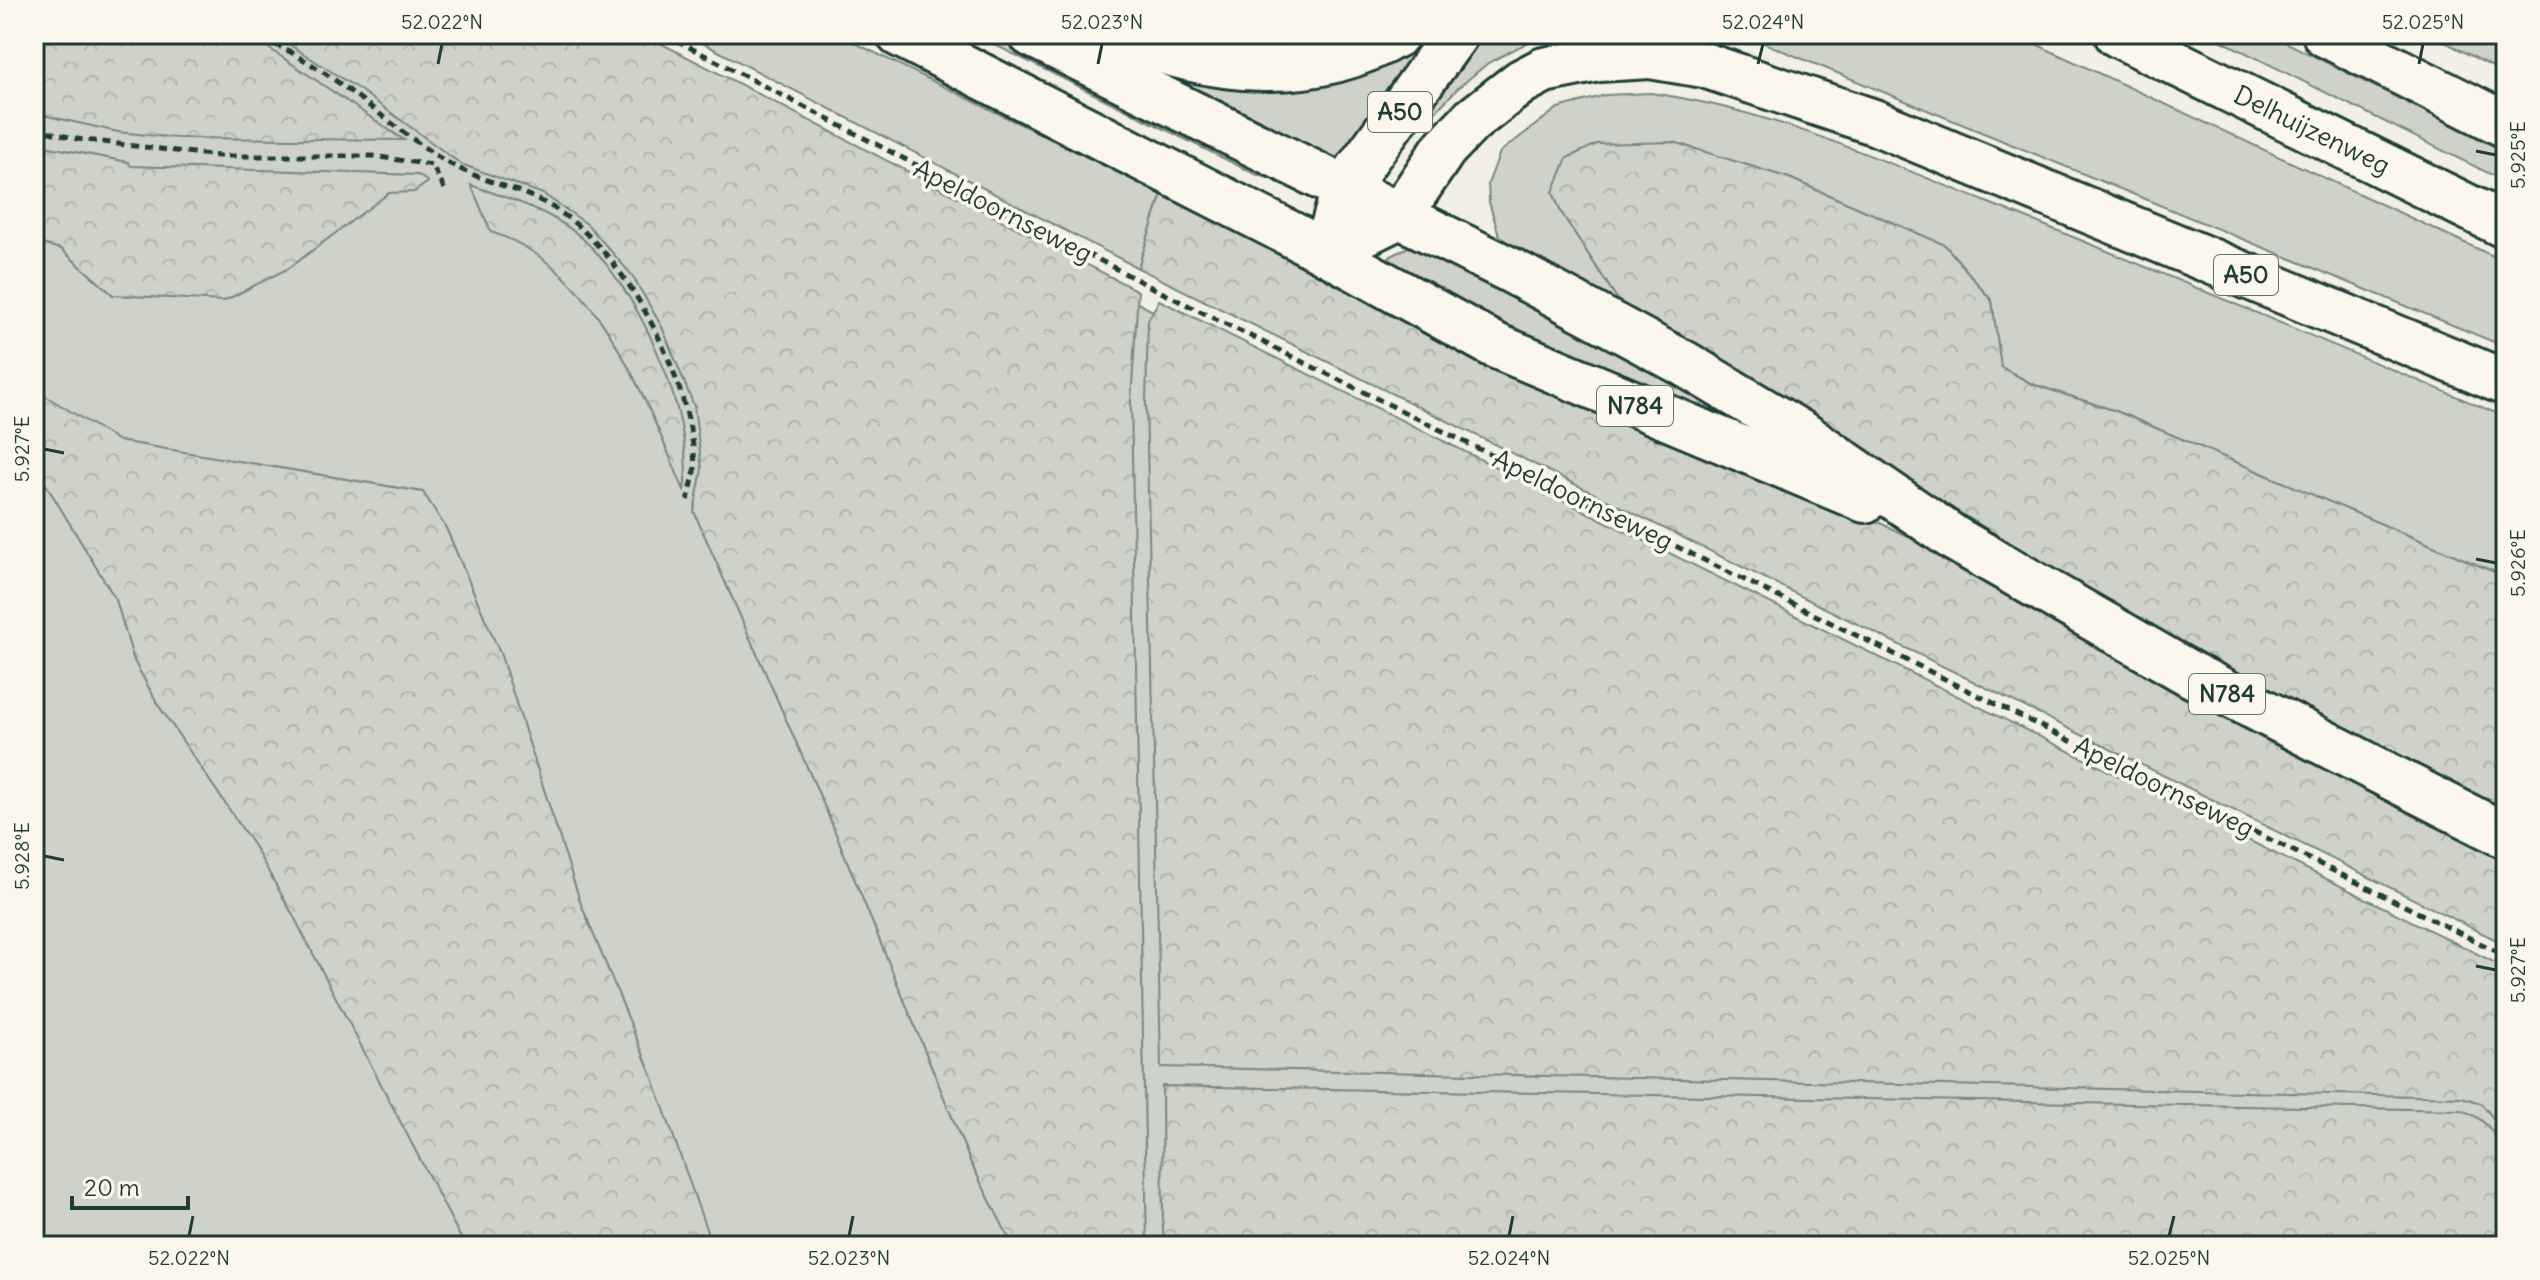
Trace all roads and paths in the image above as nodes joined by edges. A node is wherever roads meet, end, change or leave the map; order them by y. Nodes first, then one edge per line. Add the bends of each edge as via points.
1 (248, 34) edge
2 (664, 34) edge
3 (899, 34) edge
4 (1031, 34) edge
5 (1116, 34) edge
6 (1397, 34) edge
7 (1456, 34) edge
8 (2117, 34) edge
9 (2325, 34) edge
10 (2506, 125) edge
11 (34, 128) edge
12 (1344, 189) junction
13 (447, 194) dead end
14 (1399, 216) junction
15 (2506, 226) edge
16 (1326, 252) junction
17 (2506, 383) edge
18 (688, 500) dead end
19 (1955, 539) junction
20 (2506, 836) edge
21 (2506, 956) edge

1 - 18 path via 269,41 357,96 463,173 542,202 582,230 624,277 654,330 687,408 695,468
2 - 21 path, Apeldoornseweg via 1153,288
3 - 16 main road, N784
4 - 12 main road, N784
5 - 6 main road via 1202,64 1272,68 1340,58
7 - 12 main road, A50
8 - 15 main road, Delhuijzenweg
9 - 10 main road
11 - 13 path via 77,139 218,156 373,156 417,162 432,165
12 - 14 main road, N784
12 - 16 main road
14 - 16 main road
14 - 17 main road, A50 via 1444,149 1521,82 1558,67 1650,56 1704,65 1874,122
14 - 19 main road, N784 via 1685,364 1804,435
16 - 19 main road, N784 via 1496,346
19 - 20 main road, N784 via 2207,683

